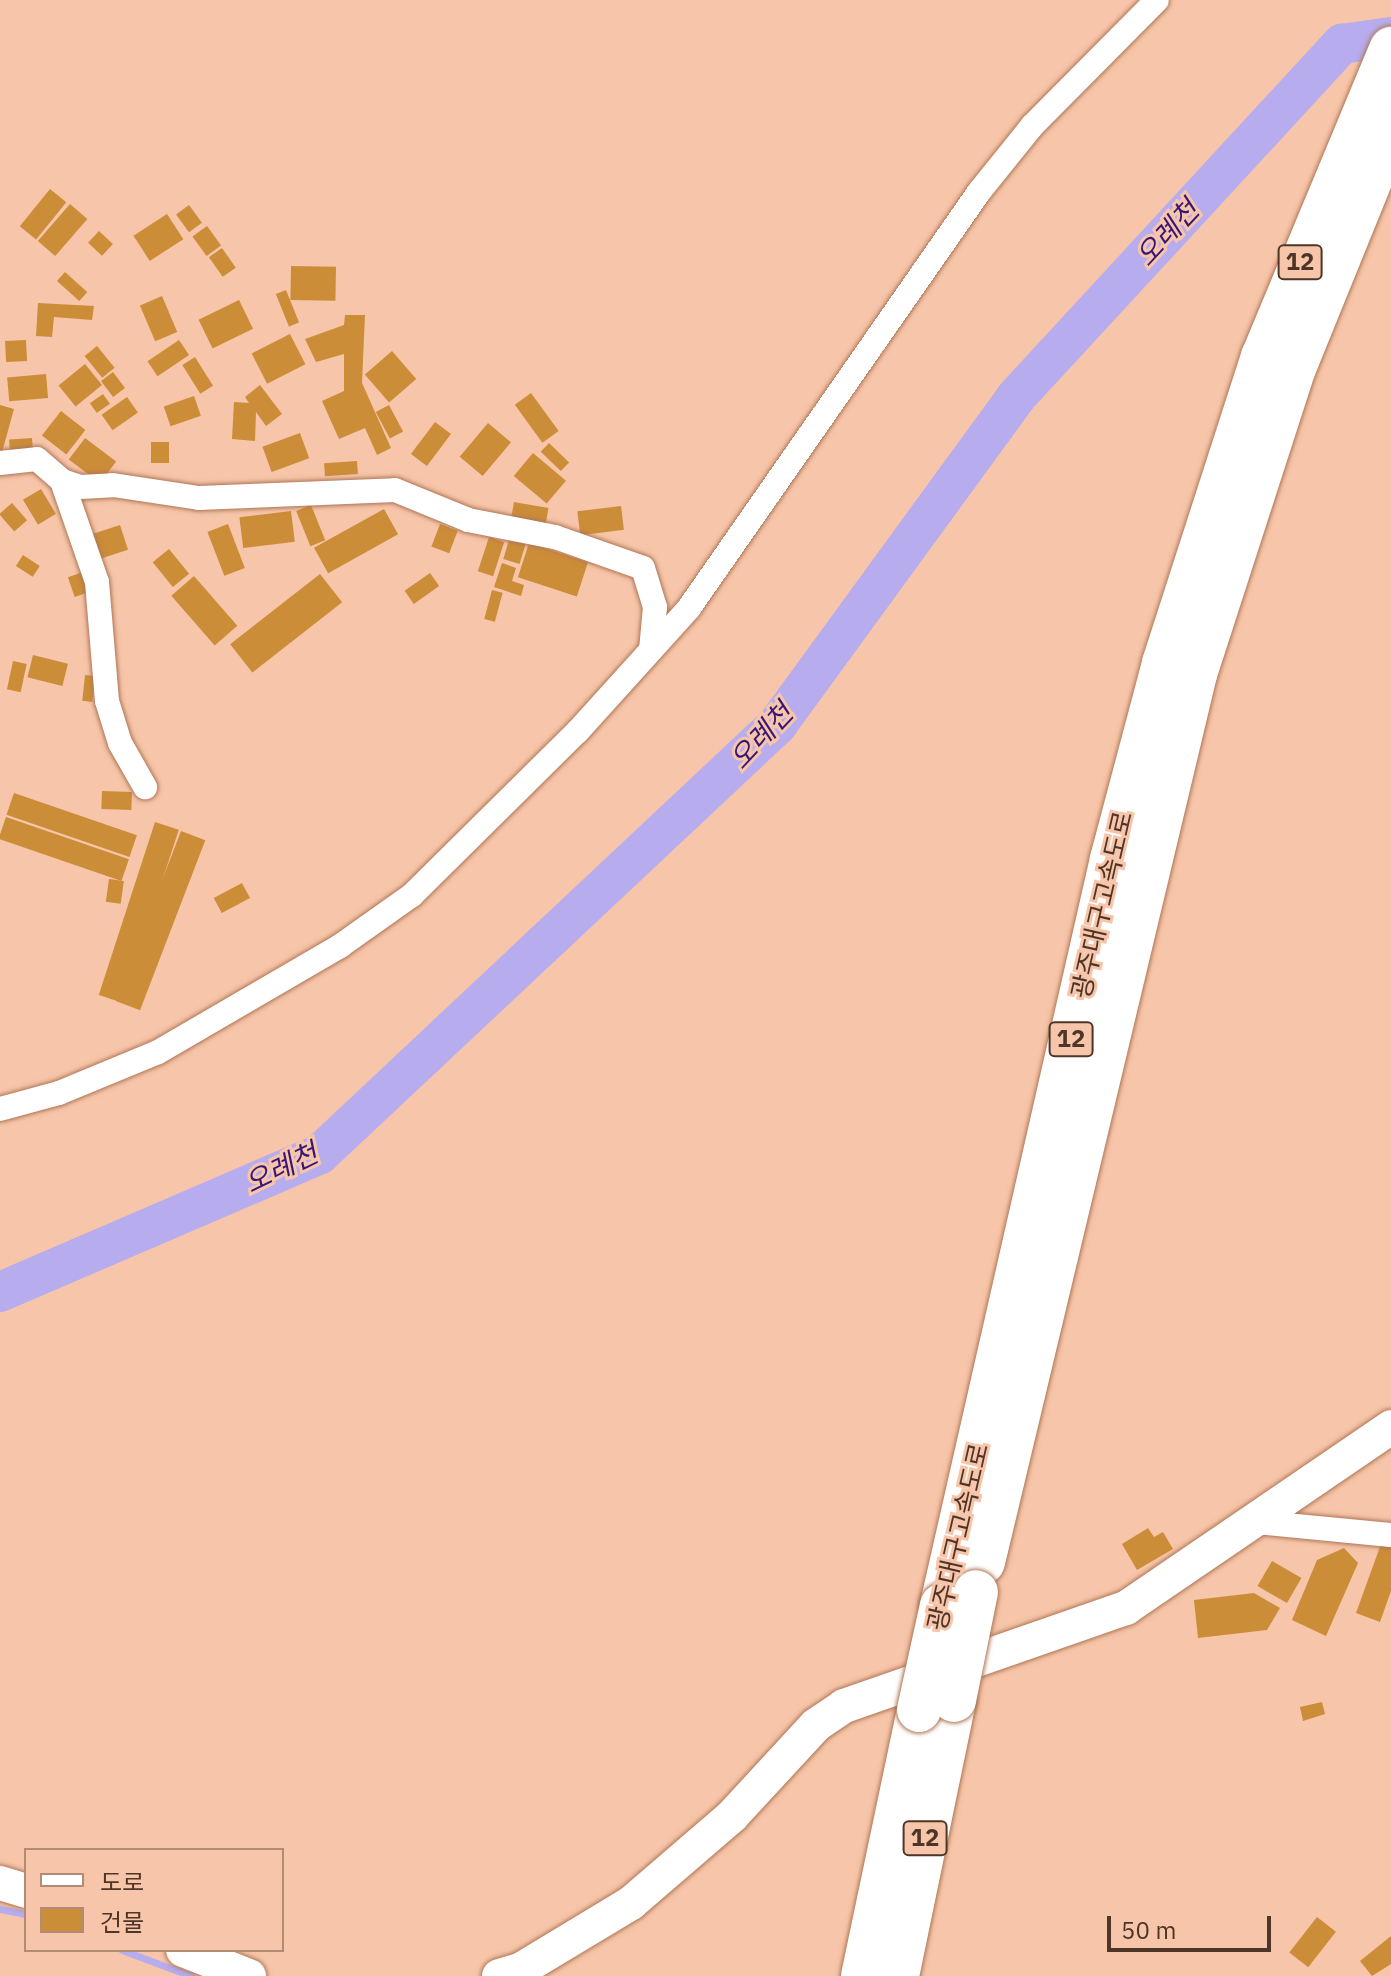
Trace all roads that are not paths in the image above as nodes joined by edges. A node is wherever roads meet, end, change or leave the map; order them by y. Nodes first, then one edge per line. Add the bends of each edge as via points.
1 (1157, 0) edge
2 (1391, 49) edge
3 (1391, 129) edge
4 (0, 463) edge
5 (62, 481) junction
6 (1240, 481) junction
7 (651, 650) junction
8 (145, 787) dead end
9 (0, 1109) edge
10 (1391, 1427) edge
11 (1256, 1522) junction
12 (1391, 1535) edge
13 (936, 1705) junction
14 (0, 1883) edge
15 (24, 1890) edge
16 (188, 1952) edge
17 (249, 1976) edge
18 (499, 1976) edge
19 (863, 1976) edge
20 (897, 1976) edge

1 - 7 street via 1032,126 979,192 722,564
2 - 6 highway, 광주대구고속도로 / 12 via 1313,229
3 - 6 highway, 광주대구고속도로 / 12 via 1294,368
4 - 5 street via 37,459
5 - 7 street via 199,498 395,490 468,520 555,537 643,568 655,607
5 - 8 street via 97,582 107,701 120,743
6 - 13 highway, 광주대구고속도로 / 12, bridge
7 - 9 street via 412,895 353,937 158,1052 59,1093
10 - 11 street
11 - 12 street
11 - 18 street via 1161,1587 1099,1620 844,1706 816,1725 732,1816 631,1903 520,1970
13 - 19 highway, 광주대구고속도로 / 12
13 - 20 highway, 광주대구고속도로 / 12
14 - 15 street
16 - 17 street

